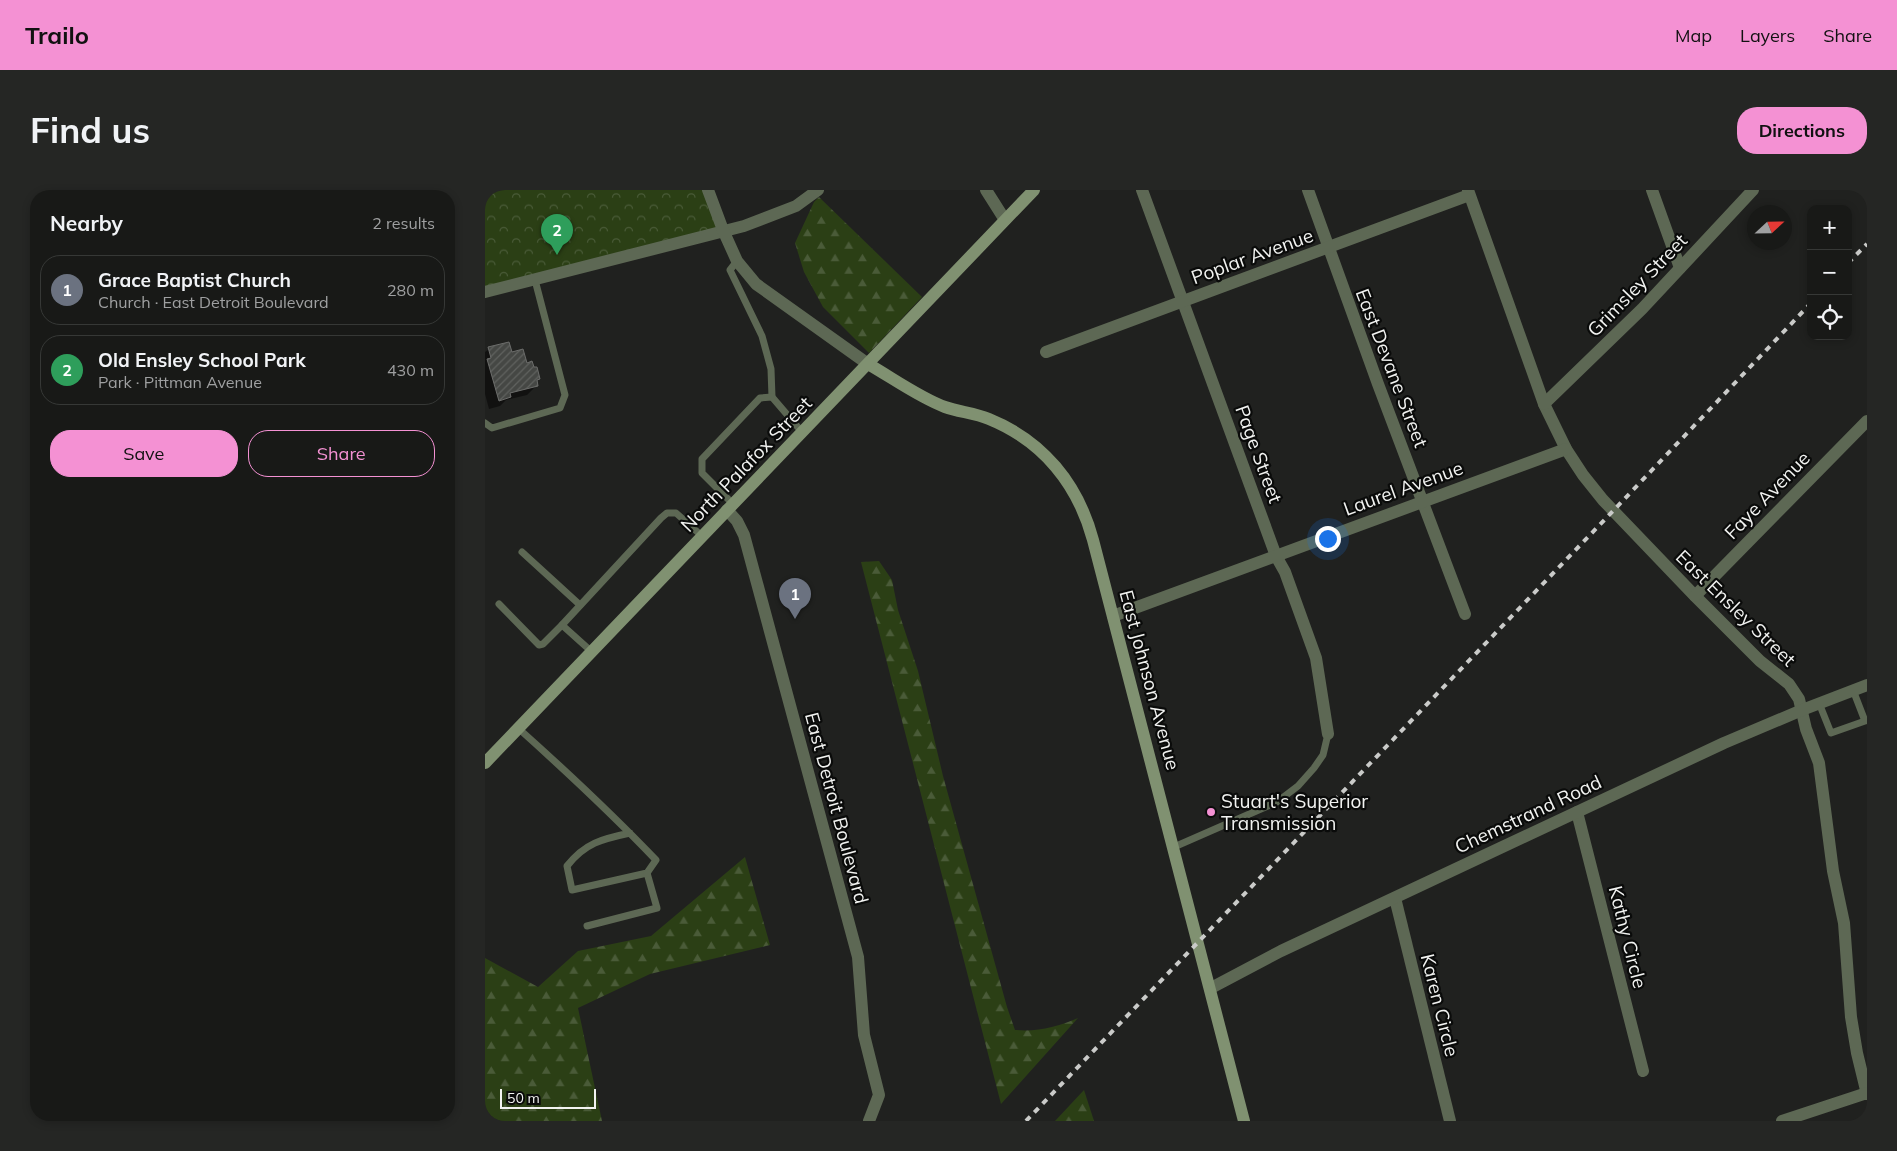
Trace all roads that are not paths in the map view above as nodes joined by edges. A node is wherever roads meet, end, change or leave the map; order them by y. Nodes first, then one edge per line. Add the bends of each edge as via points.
1 (708, 190) edge
2 (818, 190) edge
3 (986, 190) edge
4 (1034, 190) edge
5 (1142, 190) edge
6 (1308, 190) edge
7 (1651, 190) edge
8 (1753, 190) edge
9 (1469, 192) edge
10 (1005, 220) junction
11 (723, 230) junction
12 (1328, 248) junction
13 (737, 261) junction
14 (1680, 268) junction
15 (535, 280) junction
16 (485, 292) edge
17 (1183, 301) junction
18 (1046, 352) dead end
19 (868, 364) junction
20 (772, 398) junction
21 (1544, 404) junction
22 (1867, 421) edge
23 (485, 423) edge
24 (802, 432) junction
25 (1566, 449) junction
26 (1423, 500) junction
27 (730, 507) junction
28 (702, 536) junction
29 (523, 552) dead end
30 (1276, 556) junction
31 (1695, 596) junction
32 (499, 604) dead end
33 (580, 605) junction
34 (1465, 614) dead end
35 (1113, 616) junction
36 (562, 625) junction
37 (592, 652) junction
38 (1867, 685) edge
39 (1853, 690) junction
40 (1819, 703) junction
41 (1802, 710) junction
42 (519, 728) junction
43 (1328, 734) joint
44 (485, 763) edge
45 (1577, 812) junction
46 (630, 833) junction
47 (1174, 847) junction
48 (647, 872) junction
49 (1395, 898) junction
50 (587, 926) dead end
51 (1211, 988) junction
52 (1643, 1071) dead end
53 (1867, 1094) edge
54 (869, 1121) edge
55 (1244, 1121) edge
56 (1450, 1121) edge
57 (1782, 1121) edge

1 - 11 street
2 - 11 street via 796,206 744,226
3 - 10 street
4 - 10 main road, North Palafox Street
5 - 17 street, Page Street
6 - 12 street, East Devane Street
7 - 14 street
8 - 14 street, Grimsley Street
9 - 12 street, Poplar Avenue
9 - 21 street, East Ensley Street
10 - 19 main road, North Palafox Street
11 - 13 street
11 - 15 street
12 - 17 street, Poplar Avenue
12 - 26 street, East Devane Street
13 - 19 street via 756,284
13 - 20 lane via 730,270 762,336 771,368
14 - 21 street, Grimsley Street
15 - 16 street
15 - 23 lane via 565,395 560,408 492,428
17 - 18 street, Poplar Avenue
17 - 30 street, Page Street
19 - 24 main road, North Palafox Street
19 - 35 main road, East Johnson Avenue via 944,407 987,418 1015,431 1036,446 1083,507
20 - 24 lane
20 - 27 lane via 760,398 702,459 702,472
21 - 25 street, East Ensley Street
22 - 31 street, Faye Avenue
24 - 27 main road, North Palafox Street
25 - 26 street, Laurel Avenue
25 - 31 street, East Ensley Street via 1603,500
26 - 30 street, Laurel Avenue
26 - 34 street, East Devane Street
27 - 28 main road, North Palafox Street
27 - 54 street, East Detroit Boulevard via 744,535 858,956 864,1035 879,1095
28 - 33 lane via 676,513 667,513
28 - 37 main road, North Palafox Street
29 - 33 lane
30 - 35 street, Laurel Avenue
30 - 43 street, Page Street via 1285,572 1316,658
31 - 41 street, East Ensley Street via 1760,661 1789,684
32 - 36 lane via 539,645
33 - 36 lane
35 - 47 main road, East Johnson Avenue
36 - 37 lane
37 - 42 main road, North Palafox Street
38 - 39 street, Chemstrand Road
39 - 40 street, Chemstrand Road
39 - 40 lane via 1865,720 1840,730 1831,733
40 - 41 street, Chemstrand Road
41 - 45 street, Chemstrand Road
41 - 53 street, East Ensley Street via 1819,763 1843,923 1851,1018
42 - 44 main road, North Palafox Street
42 - 46 lane
43 - 47 lane via 1323,755 1314,768 1277,802
45 - 49 street, Chemstrand Road
45 - 52 street, Kathy Circle
46 - 48 lane via 656,860
46 - 48 lane via 593,844 577,854 567,866 572,890
47 - 51 main road, East Johnson Avenue
48 - 50 lane via 657,908
49 - 51 street, Chemstrand Road
49 - 56 street, Karen Circle
51 - 55 main road, East Johnson Avenue
53 - 57 street

